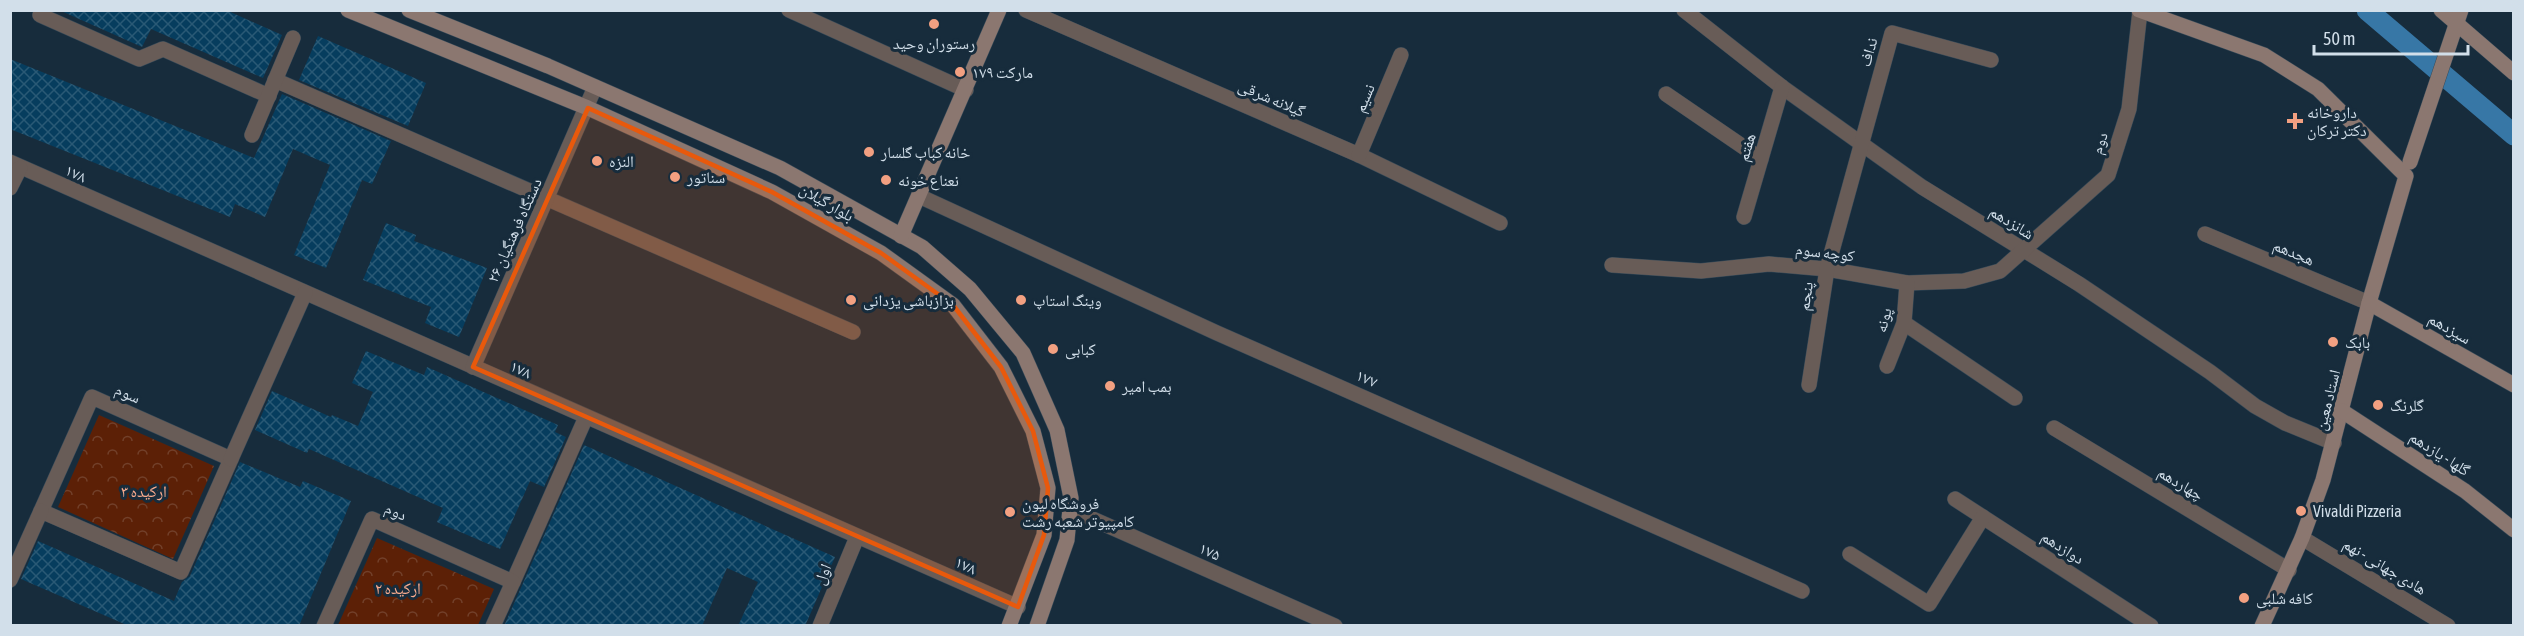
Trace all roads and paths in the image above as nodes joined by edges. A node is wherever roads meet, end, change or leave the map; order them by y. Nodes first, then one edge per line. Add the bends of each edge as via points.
1 (348, 10) edge
2 (409, 10) edge
3 (789, 10) edge
4 (999, 10) edge
5 (1026, 10) edge
6 (1684, 10) edge
7 (2441, 10) edge
8 (2140, 11) edge
9 (40, 15) dead end
10 (2460, 18) edge
11 (293, 38) dead end
12 (1401, 55) dead end
13 (1991, 60) dead end
14 (2514, 74) edge
15 (275, 80) junction
16 (595, 87) junction
17 (1782, 87) junction
18 (966, 90) junction
19 (1666, 94) dead end
20 (269, 96) junction
21 (588, 108) junction
22 (252, 135) dead end
23 (1861, 144) junction
24 (1359, 155) junction
25 (1761, 159) junction
26 (15, 165) edge
27 (2408, 169) junction
28 (10, 188) edge
29 (919, 196) junction
30 (548, 198) junction
31 (1744, 217) dead end
32 (1500, 223) dead end
33 (2205, 234) dead end
34 (901, 236) junction
35 (2024, 250) junction
36 (1612, 265) dead end
37 (1827, 269) junction
38 (1907, 283) junction
39 (305, 293) junction
40 (2369, 303) junction
41 (1904, 323) junction
42 (853, 332) dead end
43 (1887, 366) dead end
44 (473, 367) junction
45 (1809, 385) dead end
46 (2514, 385) edge
47 (2015, 398) dead end
48 (2343, 411) junction
49 (586, 417) junction
50 (2054, 428) dead end
51 (2334, 443) junction
52 (231, 459) junction
53 (1955, 499) dead end
54 (1070, 508) junction
55 (41, 511) junction
56 (1983, 517) junction
57 (2514, 530) edge
58 (857, 537) junction
59 (2302, 538) junction
60 (1850, 554) dead end
61 (2289, 570) junction
62 (10, 580) edge
63 (513, 582) junction
64 (1802, 591) dead end
65 (1018, 607) junction
66 (324, 626) edge
67 (493, 626) edge
68 (820, 626) edge
69 (1010, 626) edge
70 (1037, 626) edge
71 (1335, 626) edge
72 (2151, 626) edge
73 (2262, 626) edge
74 (2448, 626) edge

1 - 21 main road, بلوار گیلان
2 - 16 main road, بلوار گیلان
3 - 18 street
4 - 18 main road
5 - 24 street, گیلانه شرقی
6 - 17 street, شانزدهم
7 - 10 main road
8 - 27 main road via 2264,55 2318,89
8 - 35 street, دوم via 2129,109 2108,175
9 - 20 street via 139,59 163,49
10 - 14 main road
10 - 27 main road, استاد معین
11 - 15 street
12 - 24 street, نسیم
13 - 23 street, نداف via 1892,33
15 - 20 street
15 - 30 street
16 - 21 street, ۲۶ دستگاه فرهنگیان
16 - 34 main road, بلوار گیلان via 780,168
17 - 23 street, شانزدهم
17 - 25 street, هفتم
18 - 29 main road
19 - 25 street
20 - 22 street
21 - 30 street, ۲۶ دستگاه فرهنگیان
21 - 65 main road, بلوار گیلان via 772,192 881,253 953,305 1001,367 1033,431 1047,488 1044,535
23 - 35 street, شانزدهم
23 - 37 street, پنجم
24 - 32 street, گیلانه شرقی
25 - 31 street, هفتم
26 - 28 street
26 - 39 street, ۱۷۸
27 - 40 main road, استاد معین
29 - 34 main road
29 - 64 street, ۱۷۷ via 1217,333
30 - 42 street
30 - 44 street, ۲۶ دستگاه فرهنگیان
33 - 40 street, هجدهم
34 - 54 main road, بلوار گیلان via 922,248 970,289 1023,353 1057,430
35 - 38 street, کوچه سوم via 2000,271 1964,281
35 - 51 street, شانزدهم via 2255,406
36 - 37 street, کوچه سوم via 1701,271 1769,264
37 - 38 street, کوچه سوم
37 - 45 street, پنجم
38 - 41 street, پونه
39 - 44 street, ۱۷۸
39 - 52 street
40 - 46 main road, سیزدهم
40 - 48 main road, استاد معین
41 - 43 street, پونه
41 - 47 street
44 - 49 street, ۱۷۸
48 - 51 main road, استاد معین
48 - 57 main road, گلها - یازدهم via 2465,491
49 - 58 street, ۱۷۸
49 - 63 street
50 - 61 street, چهاردهم
51 - 59 main road, استاد معین
52 - 55 street, سوم via 92,397
52 - 55 street via 181,573
53 - 56 street, دوازدهم
54 - 70 main road, بلوار گیلان via 1067,540
54 - 71 street, ۱۷۵
55 - 62 street, سوم
56 - 60 street via 1929,604
56 - 72 street, دوازدهم
58 - 65 street, ۱۷۸
58 - 68 street, اول
59 - 61 main road, استاد معین
59 - 74 street, هادی جهانی - نهم
61 - 73 main road, استاد معین
63 - 66 street, دوم via 372,519
63 - 67 street
65 - 69 main road, بلوار گیلان

